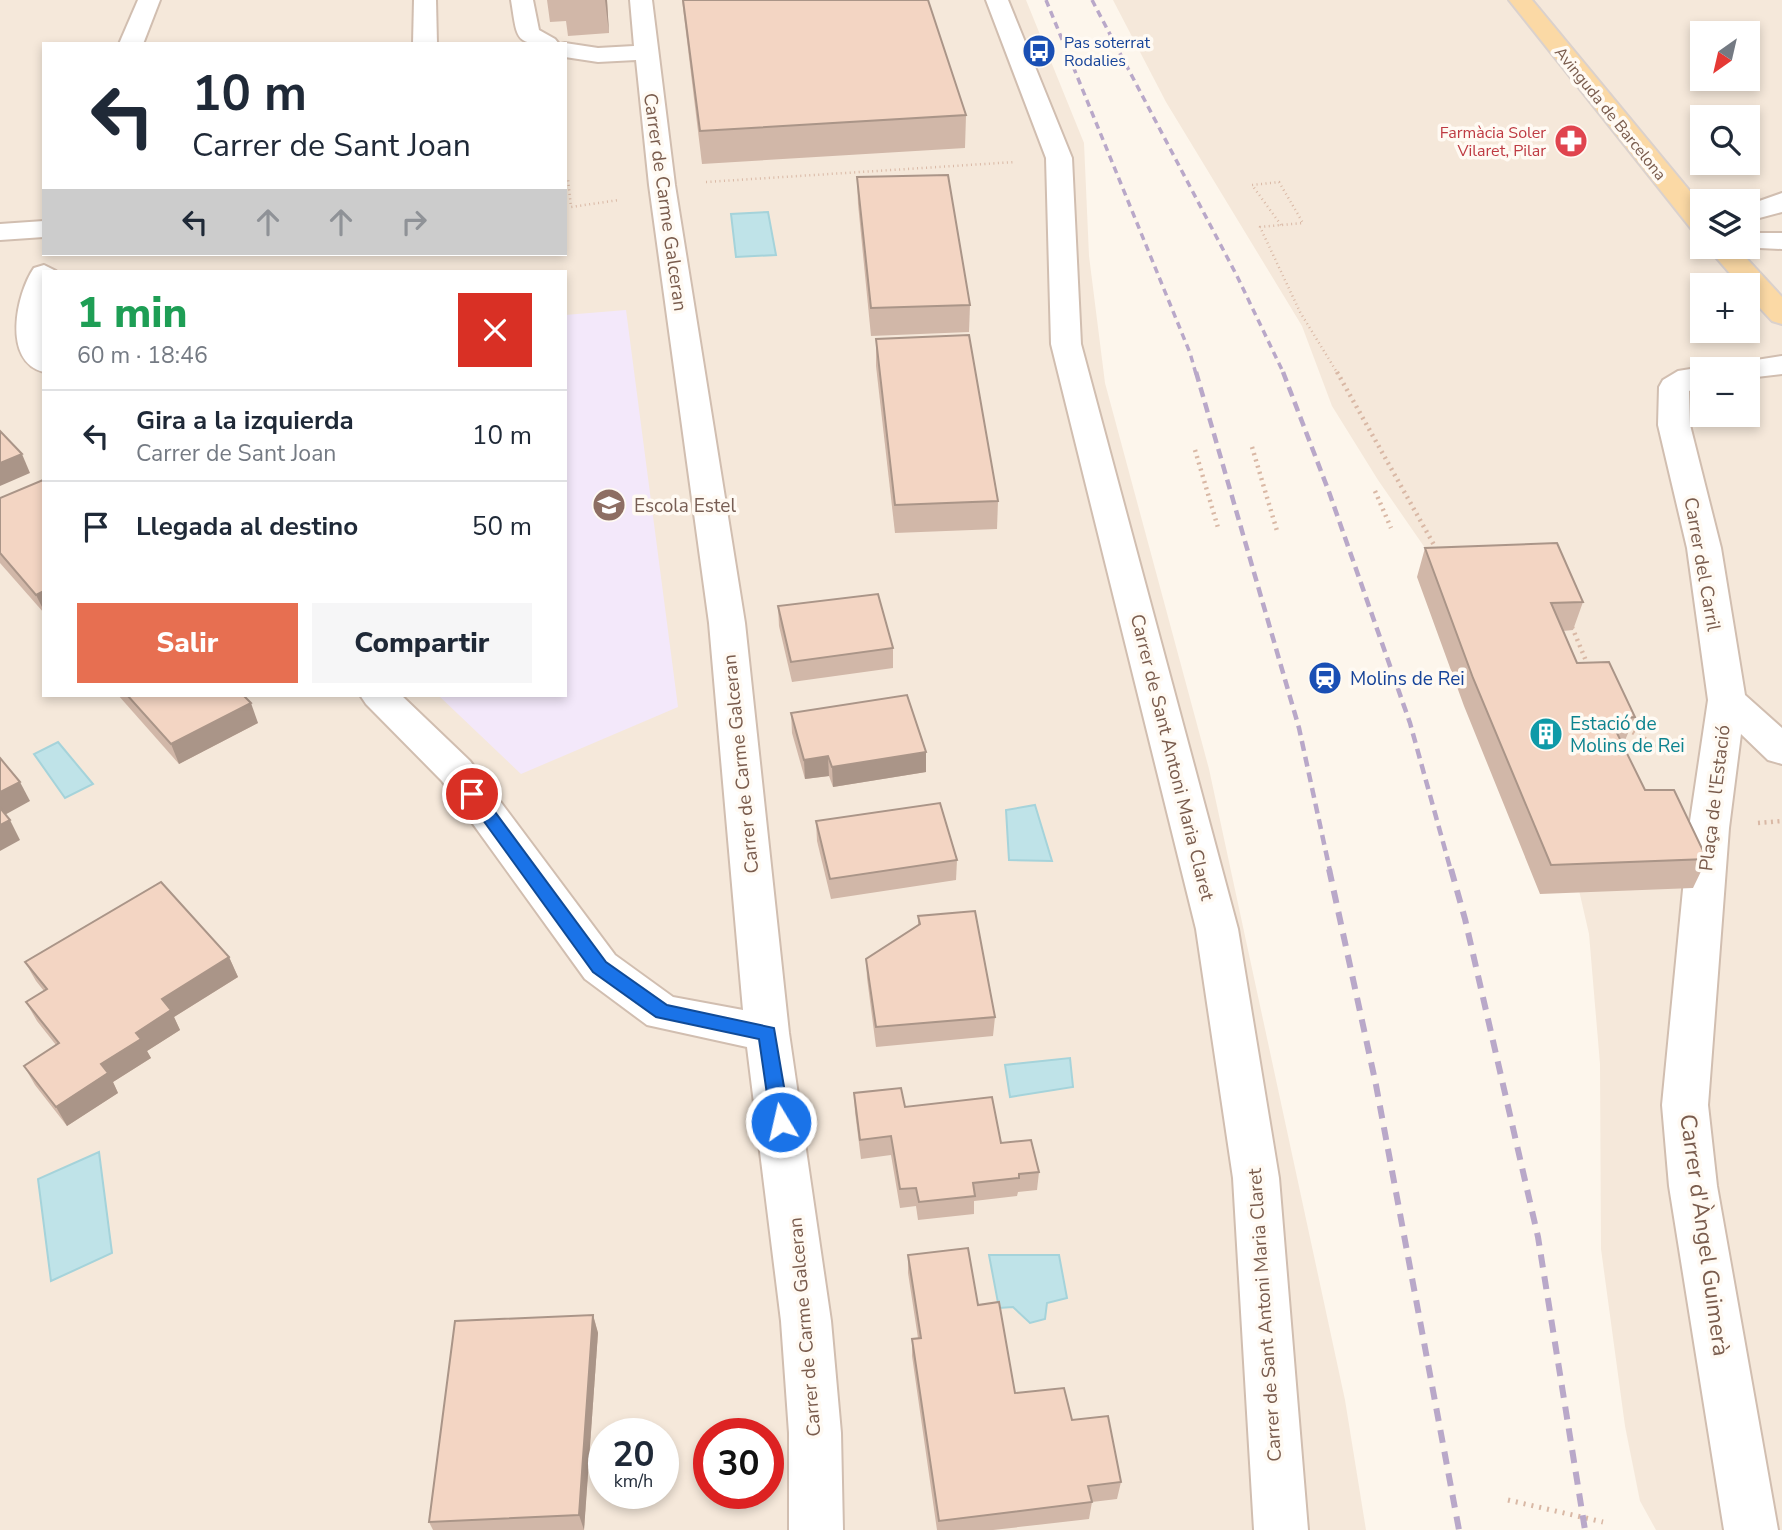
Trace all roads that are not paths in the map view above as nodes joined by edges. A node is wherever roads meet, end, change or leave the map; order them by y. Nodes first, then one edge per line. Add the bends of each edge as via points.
1 (149, 0) edge
2 (425, 0) edge
3 (522, 0) edge
4 (641, 0) edge
5 (997, 0) edge
6 (1520, 0) edge
7 (132, 42) edge
8 (425, 42) edge
9 (543, 42) edge
10 (567, 50) edge
11 (648, 52) junction
12 (1782, 201) edge
13 (1690, 208) edge
14 (1760, 210) edge
15 (42, 229) edge
16 (0, 232) edge
17 (1760, 241) edge
18 (1782, 241) edge
19 (1732, 259) edge
20 (42, 280) edge
21 (1782, 315) edge
22 (42, 361) edge
23 (1782, 365) edge
24 (1760, 368) edge
25 (1690, 377) edge
26 (381, 697) edge
27 (1727, 700) junction
28 (1782, 750) edge
29 (1703, 896) joint
30 (767, 1033) junction
31 (816, 1530) edge
32 (1281, 1530) edge
33 (1751, 1530) edge

1 - 7 street
2 - 8 street
3 - 9 street via 528,34
4 - 11 street, Carrer de Carme Galceran
5 - 32 street, Carrer de Sant Antoni Maria Claret via 1059,158 1066,344 1217,929 1256,1178
6 - 13 main road, Avinguda de Barcelona
10 - 11 street via 597,55
11 - 30 street, Carrer de Carme Galceran via 662,186 727,623
12 - 14 street
15 - 16 street
17 - 18 street
19 - 21 main road
20 - 22 street via 31,332 34,354
23 - 24 street
25 - 27 street, Carrer del Carril via 1674,387 1674,425 1704,548
26 - 30 street via 456,771 600,967 662,1012
27 - 28 street
27 - 29 street, Plaça de l'Estació via 1714,776
29 - 33 street, Carrer d'Àngel Guimerà via 1685,1105 1693,1186
30 - 31 street, Carrer de Carme Galceran via 806,1321 815,1433

